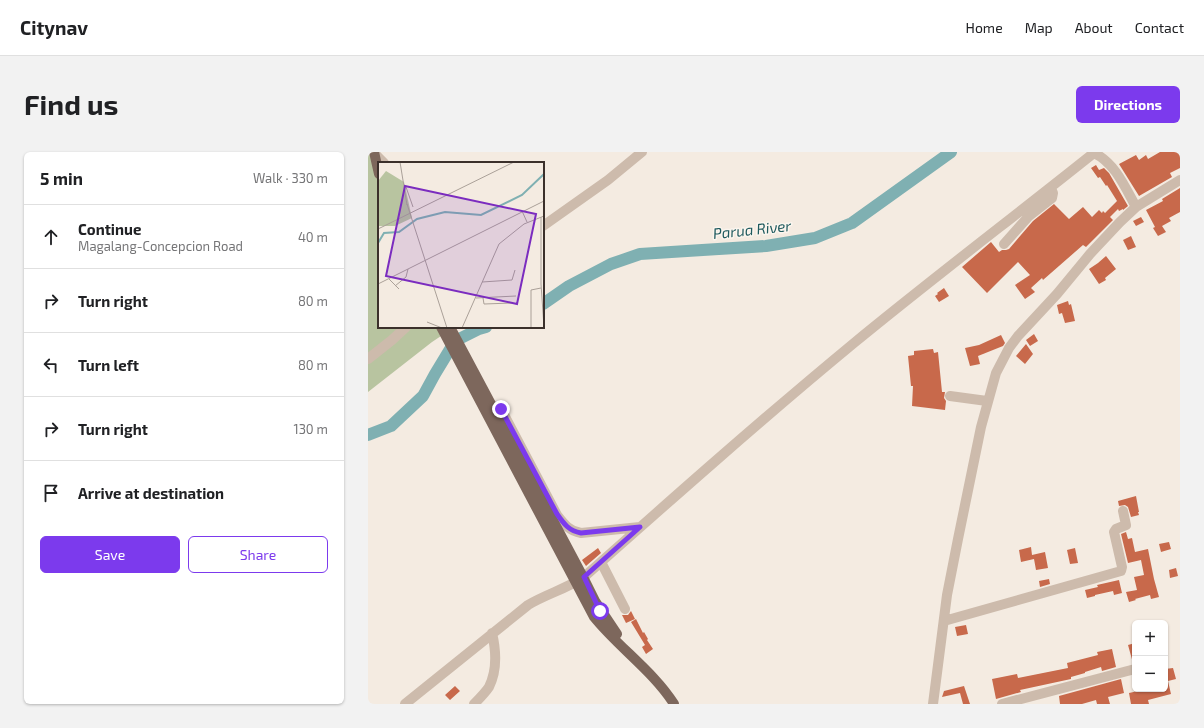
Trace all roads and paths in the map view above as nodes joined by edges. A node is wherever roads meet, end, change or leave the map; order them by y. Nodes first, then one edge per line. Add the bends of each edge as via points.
1 (642, 152) edge
2 (1094, 152) edge
3 (375, 153) edge
4 (383, 162) edge
5 (378, 169) edge
6 (1180, 180) edge
7 (1051, 188) junction
8 (1136, 207) junction
9 (544, 225) edge
10 (1004, 244) dead end
11 (405, 328) edge
12 (442, 328) edge
13 (451, 328) edge
14 (368, 359) edge
15 (950, 396) dead end
16 (987, 401) junction
17 (501, 409) dead end
18 (1123, 511) dead end
19 (640, 527) junction
20 (601, 562) junction
21 (579, 577) junction
22 (625, 609) dead end
23 (944, 621) junction
24 (492, 633) junction
25 (1132, 670) edge
26 (405, 704) edge
27 (474, 704) edge
28 (674, 704) edge
29 (933, 704) edge
30 (1002, 704) edge

1 - 9 street via 608,180
2 - 7 street
2 - 8 street via 1112,166
3 - 4 street
3 - 5 main road
6 - 8 street
7 - 10 street via 1052,198 1029,216
7 - 19 street via 854,344
8 - 16 street via 1103,240 1018,336 996,373
11 - 14 street
12 - 21 main road
13 - 21 main road
15 - 16 street
16 - 23 street via 965,502
17 - 19 street via 566,527 581,533
18 - 23 street via 1126,525 1114,532 1121,571
19 - 20 street
20 - 21 street
20 - 22 street
21 - 24 street via 516,613
21 - 28 main road via 594,617 663,688
23 - 29 street
24 - 26 street
24 - 27 street via 495,652 491,681
25 - 30 street

